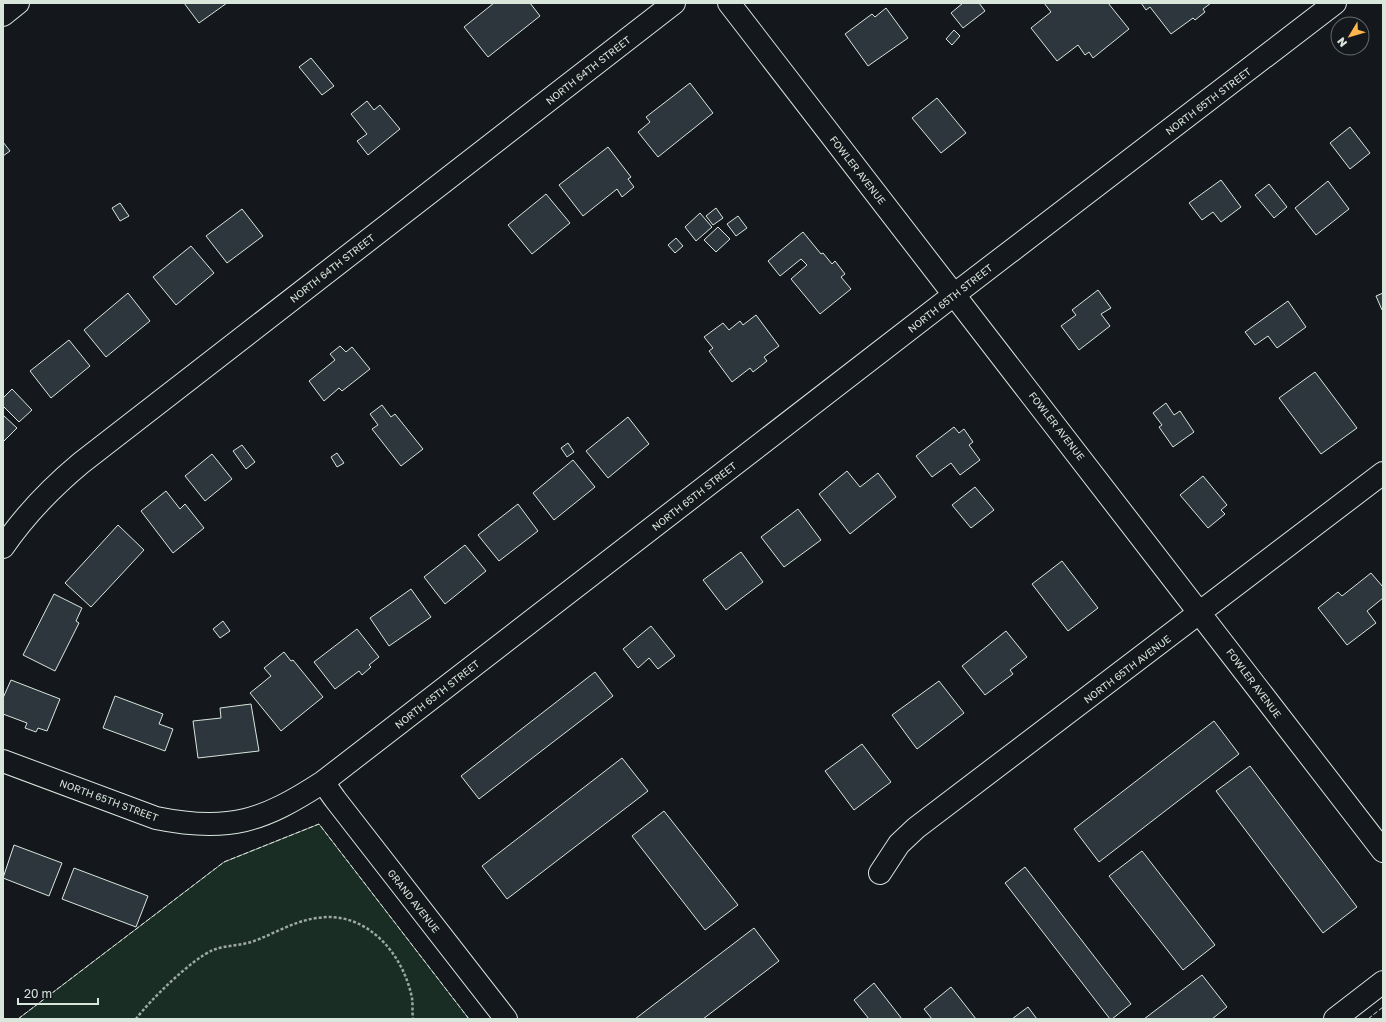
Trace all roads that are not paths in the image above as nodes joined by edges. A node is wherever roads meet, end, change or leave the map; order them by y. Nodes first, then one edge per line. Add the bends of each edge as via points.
1 (18, 3) edge
2 (674, 3) edge
3 (729, 3) edge
4 (1335, 3) edge
5 (3, 15) edge
6 (954, 294) junction
7 (1383, 473) edge
8 (3, 547) edge
9 (1201, 613) junction
10 (3, 761) edge
11 (323, 782) junction
12 (1383, 851) edge
13 (880, 873) dead end
14 (1383, 982) edge
15 (506, 1019) edge
16 (1335, 1019) edge

1 - 5 street
2 - 8 street, NORTH 64TH STREET via 81,463 34,507
3 - 6 street, FOWLER AVENUE
4 - 6 street, NORTH 65TH STREET
6 - 9 street, FOWLER AVENUE
6 - 11 street, NORTH 65TH STREET
7 - 9 street, NORTH 65TH AVENUE
9 - 12 street, FOWLER AVENUE
9 - 13 street, NORTH 65TH AVENUE via 916,828 899,844
10 - 11 street, NORTH 65TH STREET via 156,818 182,824 218,825 254,819 290,803
11 - 15 street, GRAND AVENUE
14 - 16 street

